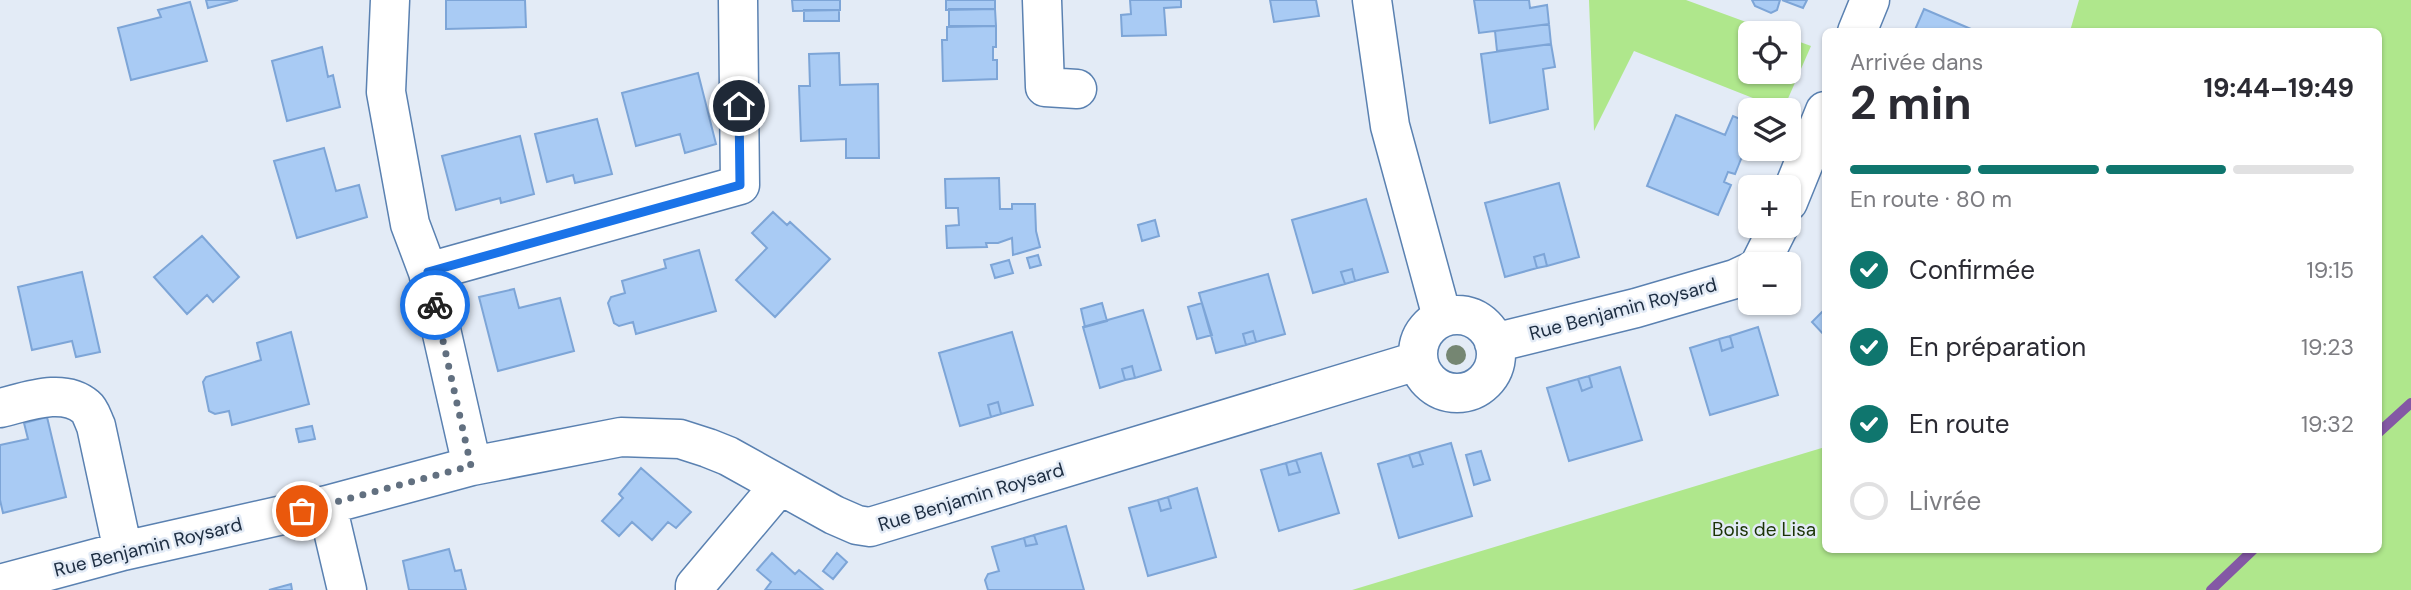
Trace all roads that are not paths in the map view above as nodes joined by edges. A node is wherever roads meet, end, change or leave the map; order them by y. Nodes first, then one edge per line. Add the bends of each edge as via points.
1 (390, 0) edge
2 (738, 0) edge
3 (1042, 0) edge
4 (1372, 0) edge
5 (1870, 0) edge
6 (1859, 28) edge
7 (1077, 89) dead end
8 (1822, 118) edge
9 (1799, 175) edge
10 (428, 272) junction
11 (1738, 278) edge
12 (1442, 317) junction
13 (1494, 342) junction
14 (1417, 361) junction
15 (0, 408) edge
16 (471, 466) junction
17 (780, 485) junction
18 (327, 505) junction
19 (123, 551) junction
20 (0, 584) edge
21 (347, 590) edge
22 (695, 590) edge

1 - 10 street via 386,92 410,224
2 - 10 street via 740,185
3 - 7 street via 1045,87
4 - 12 street via 1390,126
5 - 6 street
8 - 9 street
10 - 16 street
11 - 13 street, Rue Benjamin Roysard
12 - 13 street via 1468,316 1489,331
12 - 14 street via 1422,335
13 - 14 street via 1496,356 1488,379 1466,393 1453,394 1429,383
14 - 17 street, Rue Benjamin Roysard via 870,527 834,516
15 - 19 street via 61,397 88,408
16 - 17 street, Rue Benjamin Roysard via 621,437 654,437 708,448
16 - 18 street, Rue Benjamin Roysard
17 - 22 street
18 - 19 street, Rue Benjamin Roysard
18 - 21 street
19 - 20 street, Rue Benjamin Roysard

